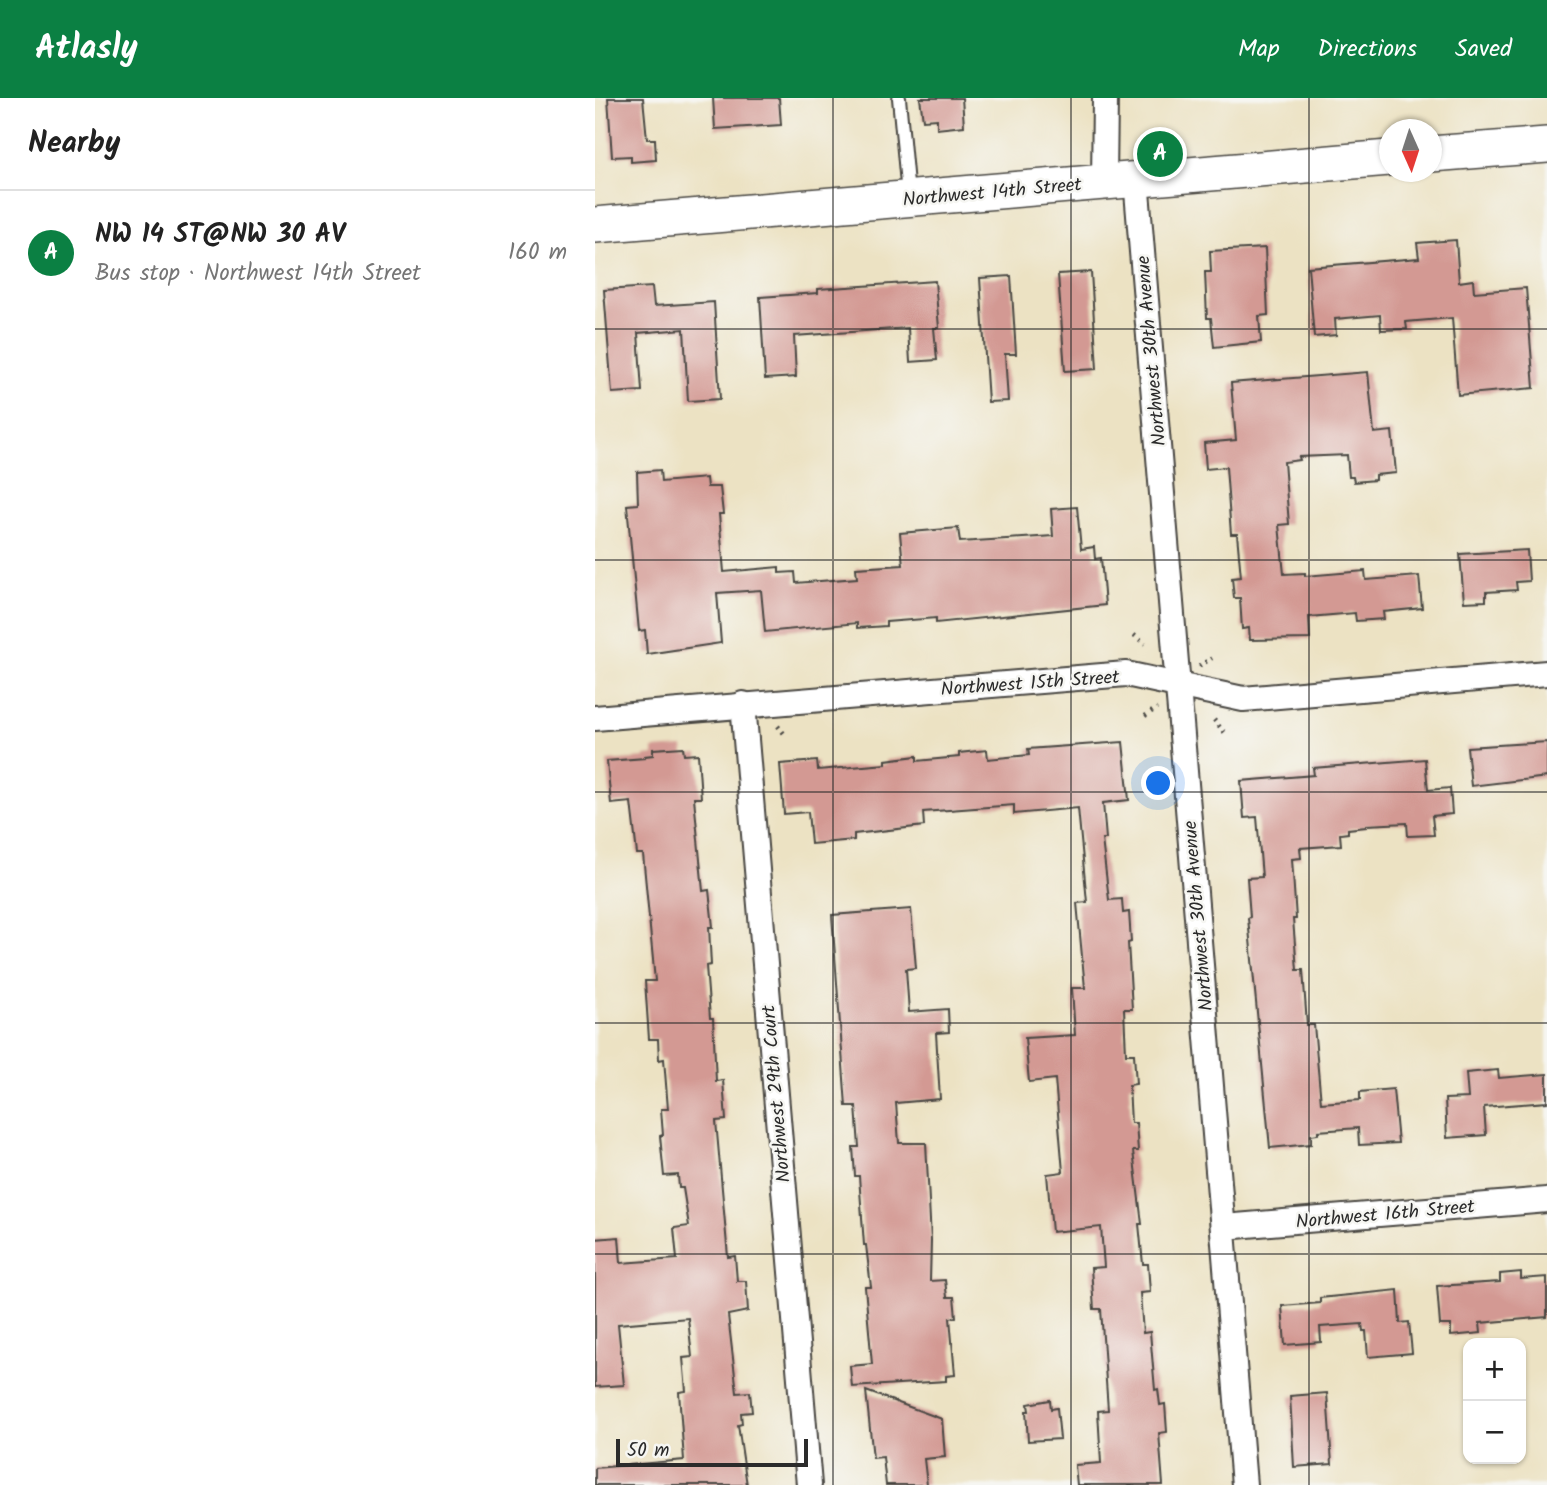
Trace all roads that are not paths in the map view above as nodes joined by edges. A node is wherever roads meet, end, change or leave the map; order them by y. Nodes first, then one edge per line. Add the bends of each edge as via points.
1 (899, 98) edge
2 (1105, 98) edge
3 (1547, 145) edge
4 (1442, 153) edge
5 (1379, 159) edge
6 (1120, 180) junction
7 (908, 198) junction
8 (595, 225) edge
9 (1547, 673) edge
10 (1178, 685) junction
11 (743, 704) junction
12 (595, 718) edge
13 (1547, 1200) edge
14 (1224, 1227) junction
15 (809, 1485) edge
16 (1244, 1485) edge

1 - 7 lane
2 - 6 street, Northwest 30th Avenue
3 - 4 street
5 - 6 street, Northwest 14th Street
6 - 7 street, Northwest 14th Street
6 - 10 street, Northwest 30th Avenue
7 - 8 street, Northwest 14th Street
9 - 10 street, Northwest 15th Street via 1243,699
10 - 11 street, Northwest 15th Street via 1126,674
10 - 14 street, Northwest 30th Avenue
11 - 12 street, Northwest 15th Street
11 - 15 street, Northwest 29th Court
13 - 14 street, Northwest 16th Street
14 - 16 street, Northwest 30th Avenue

